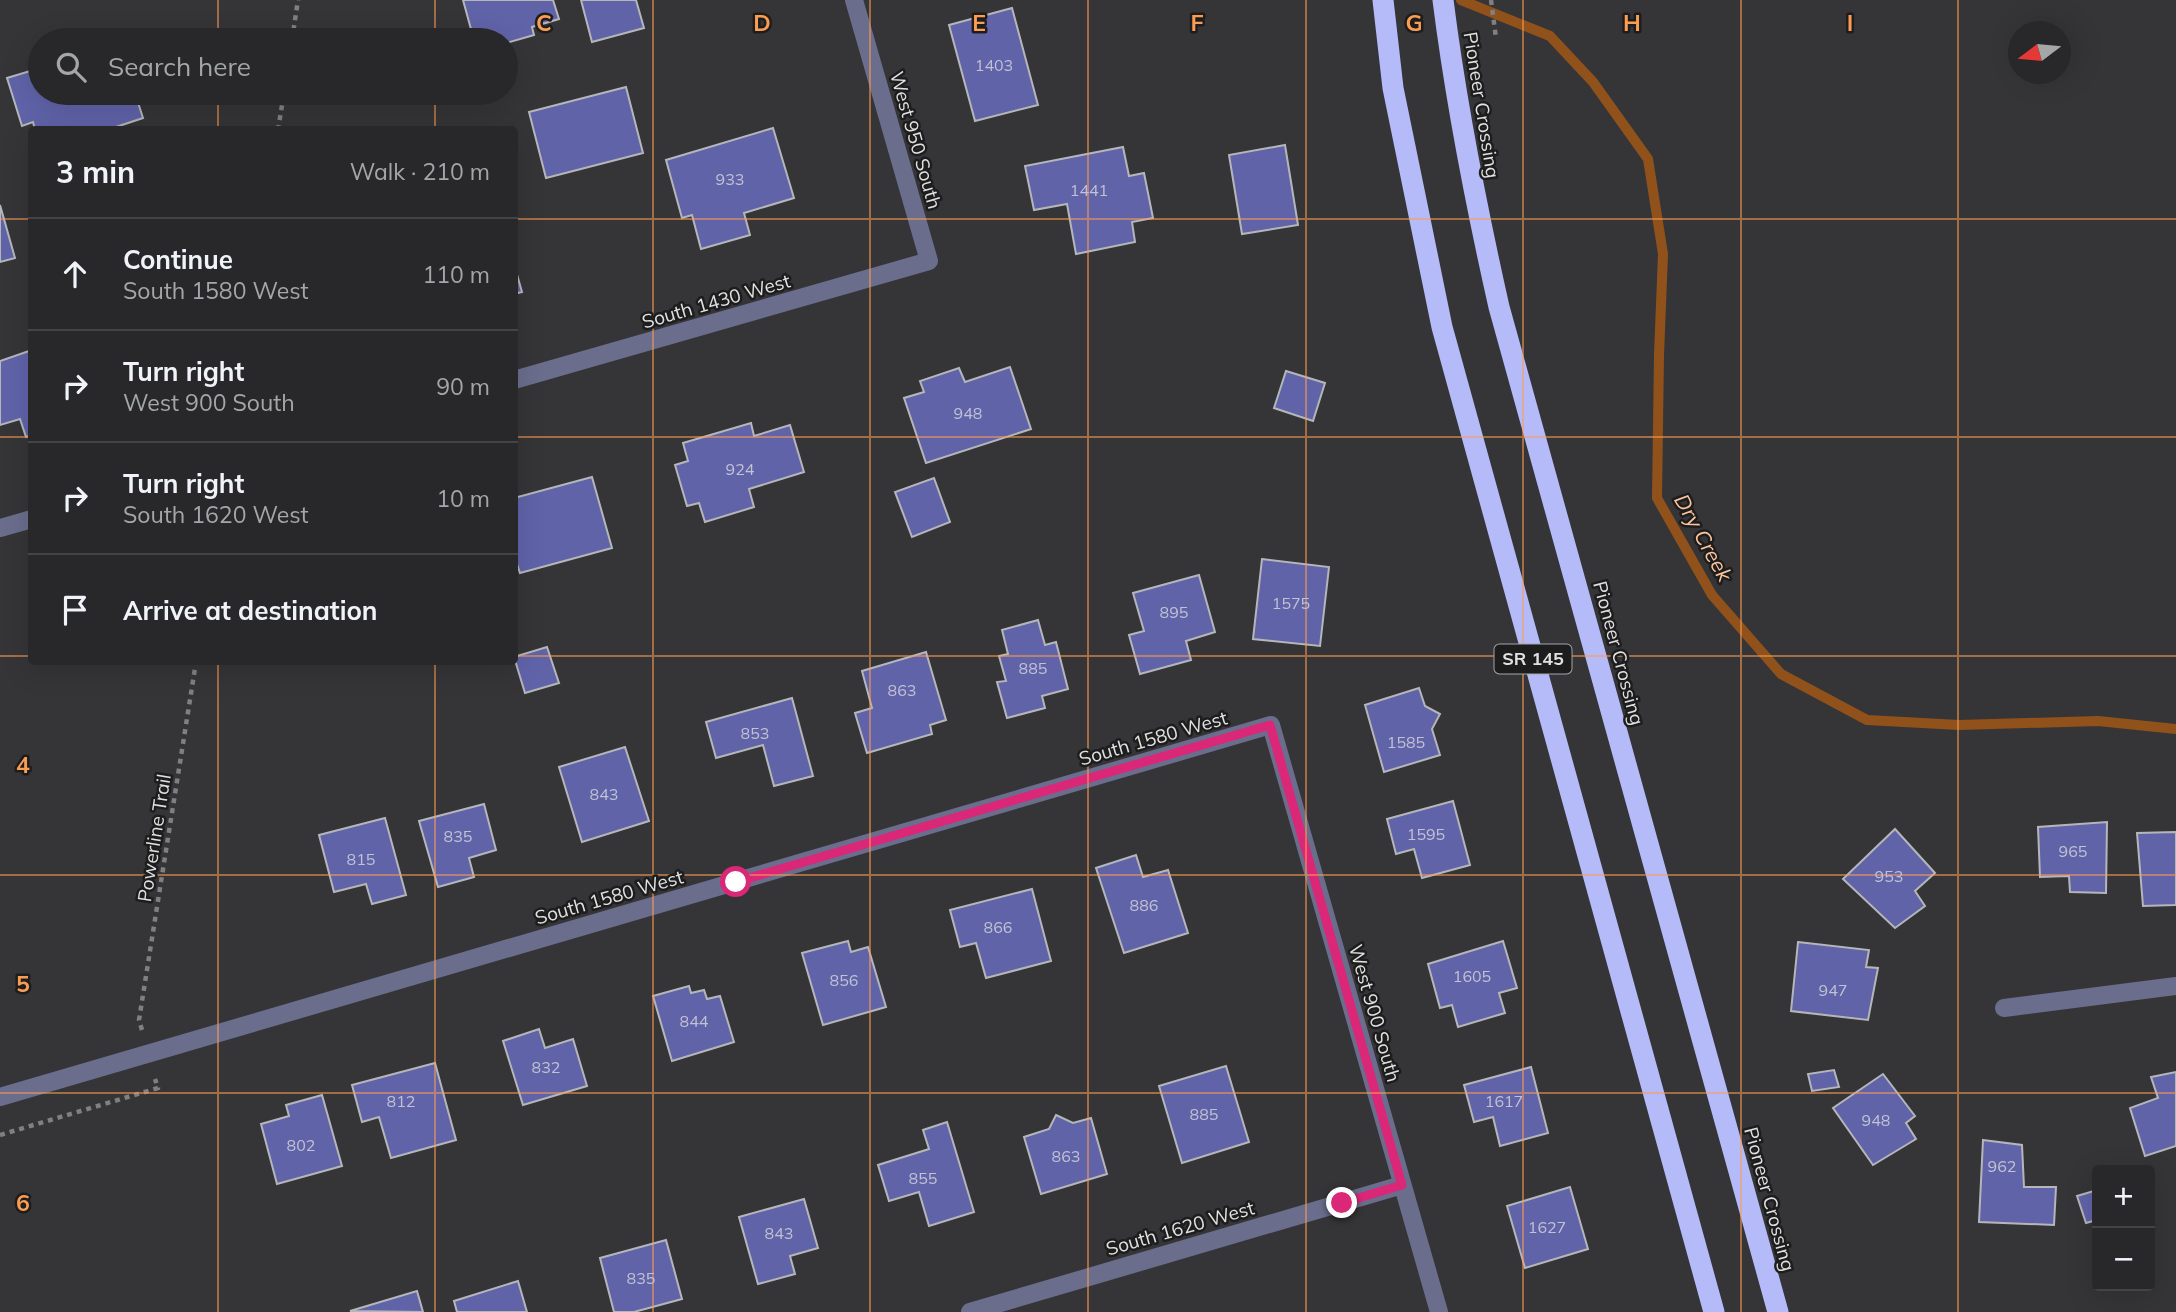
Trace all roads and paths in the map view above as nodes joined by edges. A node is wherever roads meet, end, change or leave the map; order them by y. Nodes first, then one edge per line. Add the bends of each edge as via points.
1 (298, 0) edge
2 (854, 0) edge
3 (1383, 0) edge
4 (1491, 0) edge
5 (1444, 9) edge
6 (294, 28) edge
7 (1496, 38) dead end
8 (282, 105) edge
9 (279, 126) edge
10 (929, 261) joint
11 (518, 379) edge
12 (28, 520) edge
13 (0, 528) edge
14 (196, 665) edge
15 (1270, 725) joint
16 (2176, 986) edge
17 (2004, 1008) dead end
18 (139, 1020) dead end
19 (158, 1088) dead end
20 (0, 1097) edge
21 (0, 1135) edge
22 (1402, 1185) junction
23 (970, 1312) edge
24 (1438, 1312) edge
25 (1714, 1312) edge
26 (1778, 1312) edge

1 - 6 path
2 - 10 street, West 950 South
3 - 25 highway, SR 145 via 1393,88 1441,327
4 - 7 path
5 - 26 highway, Pioneer Crossing / SR 145 via 1472,182 1499,307
8 - 9 path
10 - 11 street, South 1430 West
12 - 13 street
14 - 18 path, Powerline Trail
15 - 20 street, South 1580 West
15 - 22 street, West 900 South
16 - 17 street
19 - 21 path
22 - 23 street, South 1620 West
22 - 24 street, West 900 South

